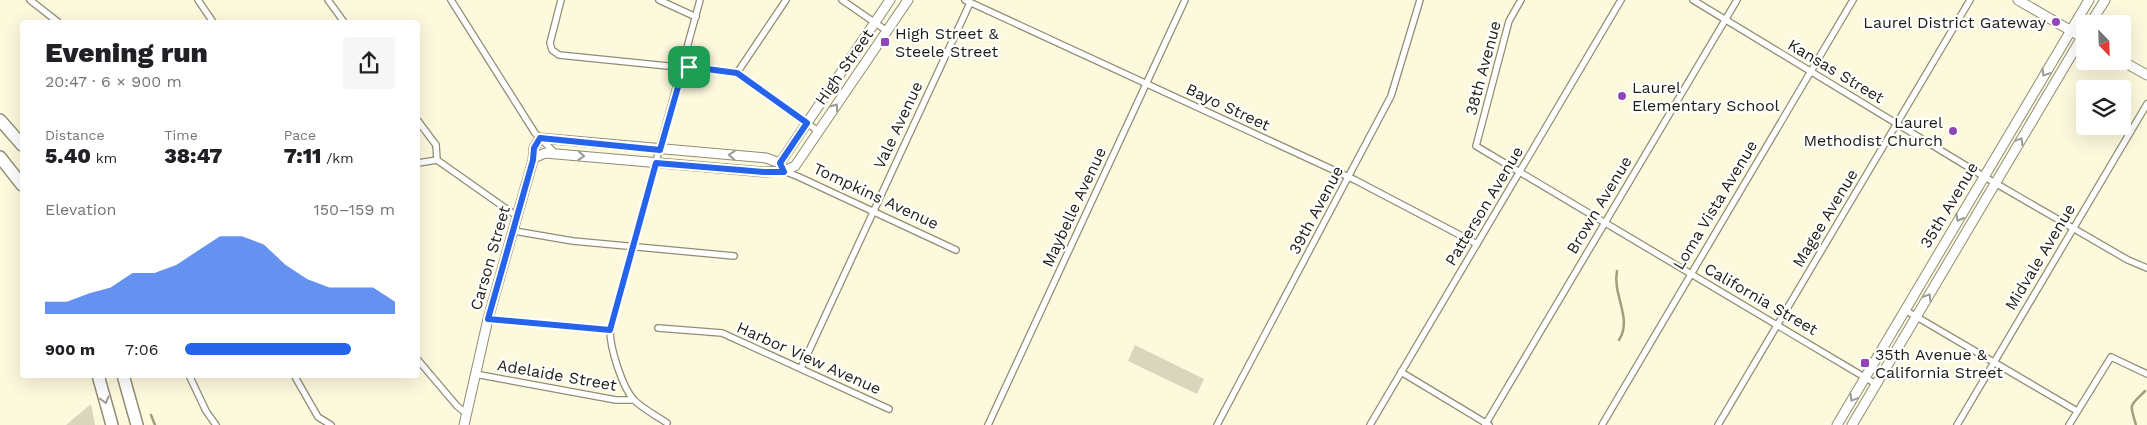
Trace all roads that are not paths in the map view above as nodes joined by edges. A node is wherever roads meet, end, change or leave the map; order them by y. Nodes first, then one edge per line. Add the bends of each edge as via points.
1 (30, 0) edge
2 (198, 0) edge
3 (328, 0) edge
4 (451, 0) edge
5 (561, 0) edge
6 (659, 0) edge
7 (700, 0) edge
8 (786, 0) edge
9 (842, 0) edge
10 (890, 0) edge
11 (908, 0) edge
12 (1185, 0) edge
13 (1420, 0) edge
14 (1521, 0) edge
15 (1621, 0) edge
16 (1693, 0) edge
17 (1737, 0) edge
18 (1853, 0) edge
19 (1970, 0) edge
20 (2018, 0) edge
21 (2089, 0) edge
22 (2105, 0) edge
23 (968, 1) edge
24 (2096, 15) edge
25 (696, 17) junction
26 (55, 20) edge
27 (212, 20) edge
28 (343, 20) edge
29 (1726, 20) junction
30 (875, 22) junction
31 (887, 31) junction
32 (2070, 31) junction
33 (2076, 33) edge
34 (2076, 49) edge
35 (684, 66) junction
36 (2131, 66) edge
37 (1811, 72) junction
38 (737, 73) junction
39 (2147, 75) edge
40 (1146, 84) junction
41 (2147, 104) edge
42 (0, 120) edge
43 (807, 123) junction
44 (420, 124) edge
45 (1897, 124) junction
46 (818, 131) junction
47 (540, 138) junction
48 (20, 143) edge
49 (1476, 146) joint
50 (660, 150) junction
51 (556, 154) junction
52 (0, 157) edge
53 (534, 158) junction
54 (436, 160) junction
55 (656, 163) junction
56 (420, 164) edge
57 (782, 167) junction
58 (1520, 172) junction
59 (1984, 176) junction
60 (1348, 178) junction
61 (20, 182) edge
62 (1996, 184) junction
63 (874, 211) junction
64 (518, 217) junction
65 (1604, 224) junction
66 (2072, 228) junction
67 (514, 231) junction
68 (1477, 244) junction
69 (633, 246) junction
70 (956, 250) dead end
71 (734, 256) dead end
72 (2147, 268) edge
73 (1691, 274) junction
74 (1904, 310) junction
75 (1916, 317) junction
76 (488, 319) junction
77 (1779, 324) junction
78 (658, 328) dead end
79 (610, 330) junction
80 (420, 362) edge
81 (1995, 362) junction
82 (801, 368) junction
83 (1401, 372) junction
84 (475, 374) junction
85 (2147, 374) edge
86 (1865, 377) junction
87 (99, 378) edge
88 (124, 378) edge
89 (190, 378) edge
90 (296, 378) edge
91 (1876, 384) junction
92 (634, 400) junction
93 (889, 409) dead end
94 (2077, 411) junction
95 (467, 414) junction
96 (667, 423) dead end
97 (1487, 424) edge
98 (112, 425) edge
99 (137, 425) edge
100 (216, 425) edge
101 (331, 425) edge
102 (464, 425) edge
103 (988, 425) edge
104 (1217, 425) edge
105 (1370, 425) edge
106 (1602, 425) edge
107 (1718, 425) edge
108 (1837, 425) edge
109 (1852, 425) edge
110 (1957, 425) edge
111 (2069, 425) edge

1 - 26 street
2 - 27 street
3 - 28 street
4 - 47 street
5 - 35 street via 550,43 552,50 559,55
6 - 25 street
7 - 25 street
8 - 38 street
9 - 30 street
10 - 30 street, High Street
11 - 31 street, High Street
12 - 40 street, Maybelle Avenue
13 - 60 street, 39th Avenue via 1394,89
14 - 49 street, 38th Avenue via 1509,21
15 - 58 street, Patterson Avenue
16 - 29 street, Kansas Street
17 - 29 street, Brown Avenue
18 - 37 street, Loma Vista Avenue
19 - 45 street, Magee Avenue
20 - 32 street
21 - 32 street, 35th Avenue
22 - 24 street
23 - 40 street, Bayo Street
23 - 63 street, Vale Avenue
25 - 35 street
29 - 37 street, Kansas Street
29 - 65 street, Brown Avenue
30 - 31 street
30 - 43 street, High Street
46 -> 31 street, High Street
32 - 33 street
32 -> 59 street, 35th Avenue
62 -> 34 street, 35th Avenue
35 - 38 street
35 - 50 street
36 - 39 street
37 - 45 street, Kansas Street
37 - 73 street, Loma Vista Avenue
38 - 43 street
40 - 60 street, Bayo Street
40 - 103 street, Maybelle Avenue
41 - 66 street, Midvale Avenue
42 - 48 highway
43 - 46 street
43 - 57 street, High Street
44 - 54 street via 436,145
45 - 59 street, Kansas Street
45 - 77 street, Magee Avenue
46 - 57 street, High Street via 795,166
47 - 50 street, Tompkins Avenue
47 - 51 street
47 - 53 street via 532,154
49 - 58 street, California Street
50 - 55 street
57 -> 50 street, Tompkins Avenue via 766,158
51 - 53 street, Tompkins Avenue via 545,153
51 -> 55 street, Tompkins Avenue
52 - 61 highway
53 - 64 street, Carson Street
54 - 56 street
54 - 64 street
55 - 57 street, Tompkins Avenue via 764,172
55 - 69 street
57 - 63 street, Tompkins Avenue
58 - 65 street, California Street
58 - 68 street, Patterson Avenue
59 - 62 street, Kansas Street
59 -> 74 street, 35th Avenue
60 - 68 street, Bayo Street
60 - 104 street, 39th Avenue
62 - 66 street, Kansas Street
75 -> 62 street, 35th Avenue
63 - 70 street, Tompkins Avenue
63 - 82 street, Vale Avenue
64 - 67 street, Carson Street
65 - 73 street, California Street
65 - 97 street, Brown Avenue
66 - 72 street, Kansas Street
66 - 81 street, Midvale Avenue
67 - 69 street
67 - 76 street, Carson Street
68 - 83 street, Patterson Avenue
69 - 71 street
69 - 79 street
73 - 77 street, California Street
73 - 106 street, Loma Vista Avenue
74 - 75 street
74 - 86 street, 35th Avenue
75 - 81 street
75 - 91 street, 35th Avenue
76 - 79 street
76 - 84 street, Carson Street
77 - 86 street, California Street
77 - 107 street, Magee Avenue
78 - 82 street, Harbor View Avenue via 722,334
79 - 92 street via 616,364
80 - 95 street
81 - 94 street
81 - 110 street, Midvale Avenue
82 - 93 street, Harbor View Avenue
83 - 97 street
83 - 105 street, Patterson Avenue
84 - 92 street, Adelaide Street via 616,400
84 - 95 street, Carson Street
85 - 94 street via 2111,357
86 - 91 street, California Street
86 -> 108 street, 35th Avenue
87 -> 98 highway
88 - 99 highway
89 - 100 street
90 - 101 street via 318,417
91 - 109 street, 35th Avenue
92 - 96 street
94 - 111 street
95 - 102 street, Carson Street

